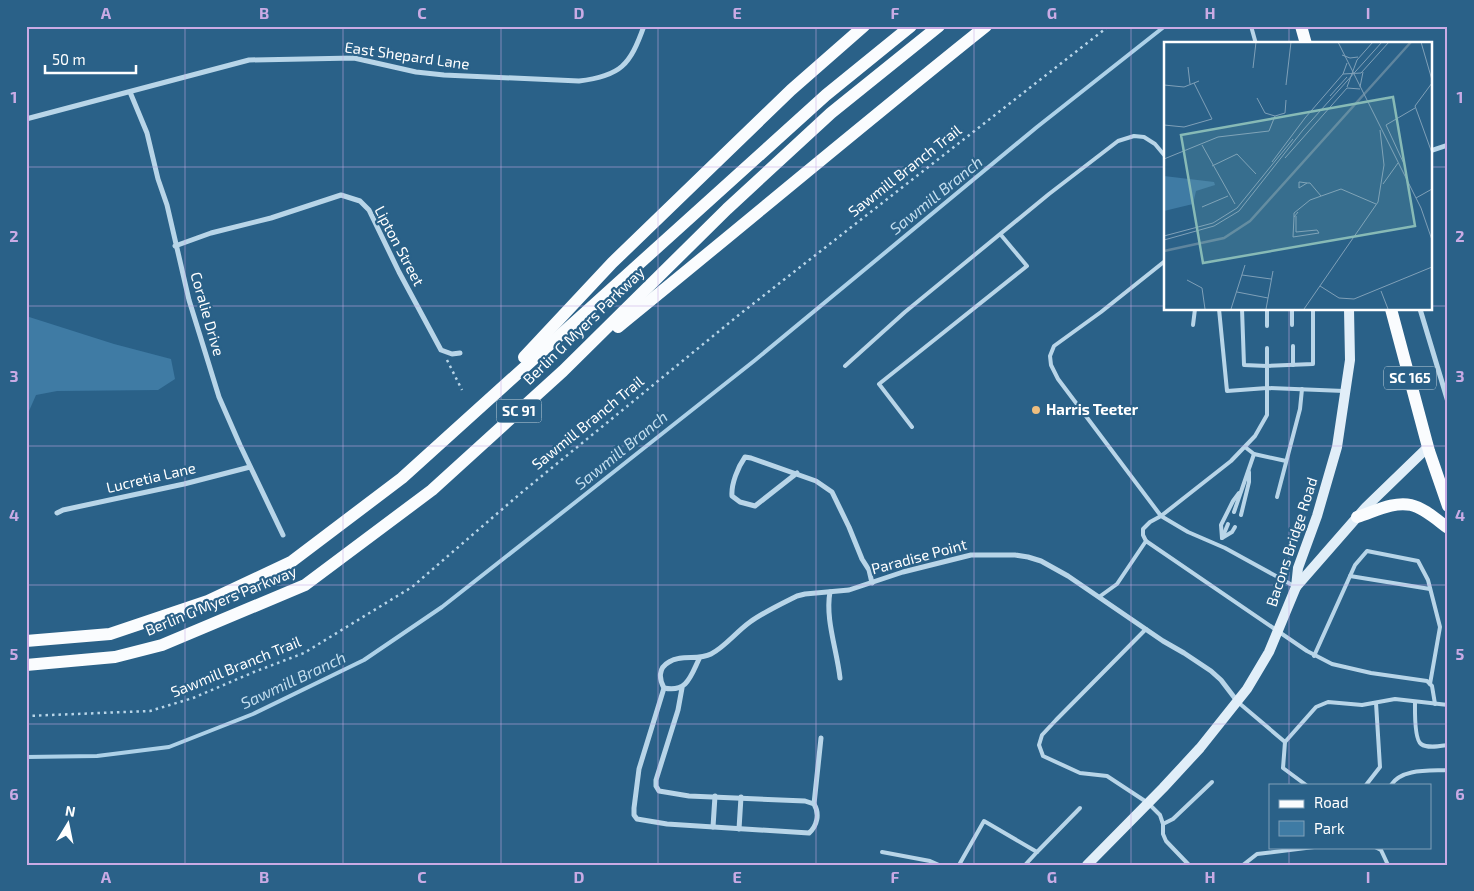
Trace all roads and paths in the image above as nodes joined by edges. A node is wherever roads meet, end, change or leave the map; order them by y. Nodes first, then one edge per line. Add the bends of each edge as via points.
1 (644, 26) edge
2 (864, 26) edge
3 (911, 26) edge
4 (938, 26) edge
5 (986, 26) edge
6 (1109, 26) edge
7 (1251, 26) edge
8 (1301, 26) edge
9 (1255, 42) edge
10 (1305, 42) edge
11 (130, 92) junction
12 (26, 119) edge
13 (1446, 146) edge
14 (1432, 150) edge
15 (1164, 155) edge
16 (1001, 235) junction
17 (176, 246) junction
18 (1164, 262) edge
19 (1195, 310) edge
20 (1218, 310) edge
21 (1242, 310) edge
22 (1267, 310) edge
23 (1292, 310) edge
24 (1312, 310) edge
25 (1349, 310) edge
26 (1391, 310) edge
27 (1420, 310) edge
28 (1193, 325) dead end
29 (1292, 325) dead end
30 (1267, 326) dead end
31 (1293, 346) dead end
32 (1267, 348) dead end
33 (441, 350) junction
34 (460, 353) dead end
35 (1293, 365) junction
36 (845, 366) dead end
37 (1267, 366) junction
38 (563, 371) junction
39 (1267, 388) junction
40 (1302, 389) junction
41 (462, 390) dead end
42 (1346, 391) junction
43 (1448, 402) edge
44 (467, 418) junction
45 (912, 427) dead end
46 (1245, 447) junction
47 (1428, 447) junction
48 (1254, 454) junction
49 (1286, 461) junction
50 (250, 467) junction
51 (1249, 472) junction
52 (797, 473) junction
53 (1241, 491) junction
54 (1277, 497) dead end
55 (1448, 506) edge
56 (1234, 512) dead end
57 (57, 513) dead end
58 (1241, 515) dead end
59 (1161, 516) junction
60 (1357, 517) junction
61 (1228, 524) dead end
62 (1235, 527) dead end
63 (1448, 528) edge
64 (284, 535) dead end
65 (1222, 538) junction
66 (1146, 541) junction
67 (1219, 545) junction
68 (1350, 576) junction
69 (872, 583) junction
70 (1296, 587) junction
71 (1430, 589) junction
72 (830, 592) junction
73 (1099, 597) junction
74 (1146, 629) junction
75 (1278, 631) junction
76 (110, 634) junction
77 (26, 641) edge
78 (1314, 656) junction
79 (115, 657) junction
80 (700, 657) junction
81 (26, 665) edge
82 (840, 678) dead end
83 (1430, 684) junction
84 (664, 688) junction
85 (682, 688) junction
86 (1237, 701) junction
87 (1415, 702) junction
88 (1376, 703) junction
89 (1435, 704) junction
90 (1448, 705) edge
91 (26, 716) edge
92 (821, 738) dead end
93 (1285, 742) junction
94 (1448, 745) edge
95 (1448, 770) edge
96 (1212, 782) dead end
97 (1305, 784) edge
98 (1367, 784) edge
99 (1392, 784) edge
100 (715, 796) junction
101 (741, 798) junction
102 (1148, 803) junction
103 (814, 804) junction
104 (1080, 808) dead end
105 (1164, 824) junction
106 (713, 827) junction
107 (739, 828) junction
108 (1306, 848) edge
109 (1377, 848) edge
110 (882, 852) dead end
111 (1037, 852) junction
112 (939, 865) edge
113 (959, 865) edge
114 (1025, 865) edge
115 (1088, 865) edge
116 (1189, 865) edge
117 (1243, 865) edge
118 (1388, 865) edge

1 - 11 street, East Shepard Lane via 625,64 614,73 598,79 444,75 354,58 249,60
2 - 44 main road via 791,90 612,263
3 - 44 main road, Berlin G Myers Parkway / SC 91 via 826,95
4 - 38 main road, Berlin G Myers Parkway / SC 91 via 831,113 727,209
5 - 38 main road
6 - 91 path, Sawmill Branch Trail via 732,320 521,492 412,587 304,653 193,698 150,711
7 - 9 lane
8 - 10 main road
11 - 12 street, East Shepard Lane
11 - 17 street, Coralie Drive via 146,133
13 - 14 street
15 - 16 lane via 1144,137 1134,136 1118,141
16 - 36 lane
16 - 45 lane via 1026,266 879,384
17 - 33 street, Lipton Street via 341,195 360,201 369,210
17 - 50 street, Coralie Drive via 219,397
18 - 59 lane via 1054,346 1050,356 1058,379
19 - 28 lane
20 - 39 lane via 1227,391
21 - 37 lane via 1244,365
22 - 30 lane
23 - 29 lane
24 - 35 lane via 1314,364
25 - 42 main road, Bacons Bridge Road via 1350,360
26 - 47 main road, SC 165
27 - 43 street
31 - 35 lane
32 - 37 lane
33 - 34 street
33 - 41 path
35 - 37 lane
37 - 39 lane
38 - 79 main road, Berlin G Myers Parkway / SC 91 via 432,490 305,585 162,645
39 - 40 lane
39 - 46 lane via 1267,415
40 - 42 lane
40 - 49 lane
42 - 70 main road, Bacons Bridge Road via 1337,447 1298,568
44 - 76 main road, Berlin G Myers Parkway / SC 91 via 402,478 291,562 208,601
46 - 48 lane
46 - 59 lane
47 - 55 main road
47 - 60 main road
48 - 49 lane
48 - 51 lane
49 - 54 lane
50 - 57 street, Lucretia Lane
50 - 64 street, Coralie Drive
51 - 53 lane
51 - 58 lane via 1250,482
52 - 52 street via 745,457 731,490 732,496 755,506
52 - 69 street via 832,492
53 - 56 lane
53 - 65 lane via 1221,525
59 - 66 lane via 1143,529
59 - 67 lane
60 - 63 main road via 1391,505 1411,505
60 - 70 main road
61 - 65 lane
62 - 65 lane
65 - 67 lane
66 - 73 lane via 1117,584
66 - 75 lane
67 - 70 lane
68 - 71 lane
68 - 71 lane via 1367,551 1418,561
68 - 78 lane
69 - 72 street, Paradise Point
69 - 73 street, Paradise Point via 919,567 971,555 1015,555 1041,561
70 - 75 main road, Bacons Bridge Road
71 - 83 lane via 1440,627
72 - 80 street, Paradise Point via 806,594 768,611 710,655
72 - 82 street via 829,617
73 - 74 street, Paradise Point
74 - 86 street, Paradise Point via 1211,671
74 - 102 lane via 1042,735 1039,745 1043,756 1080,773 1108,776
75 - 78 lane
75 - 86 main road, Bacons Bridge Road via 1270,652
76 - 77 main road, Berlin G Myers Parkway / SC 91
76 - 79 main road
78 - 83 lane via 1332,664
79 - 81 main road, Berlin G Myers Parkway / SC 91
80 - 84 street, Paradise Point via 684,657 669,662 659,680
80 - 85 street
83 - 89 lane
84 - 85 street
84 - 106 street via 639,769 634,814 642,821
85 - 100 street via 656,786 664,793
86 - 93 lane
86 - 102 main road, Bacons Bridge Road via 1200,748
87 - 88 lane via 1395,700
87 - 89 lane
87 - 94 lane via 1416,738 1420,744 1429,747
88 - 93 lane via 1362,706 1328,702 1316,707
88 - 98 lane via 1380,767
89 - 90 lane
92 - 103 street
93 - 97 lane via 1283,768
95 - 99 lane via 1413,772
96 - 105 lane
100 - 101 street
100 - 106 street
101 - 103 street
101 - 107 street
102 - 105 lane
102 - 115 main road, Bacons Bridge Road
103 - 107 street via 816,821 809,833
104 - 111 lane
105 - 116 lane via 1166,841
106 - 107 street
108 - 117 lane via 1257,854
109 - 118 lane
110 - 112 lane
111 - 113 lane via 984,821
111 - 114 lane

